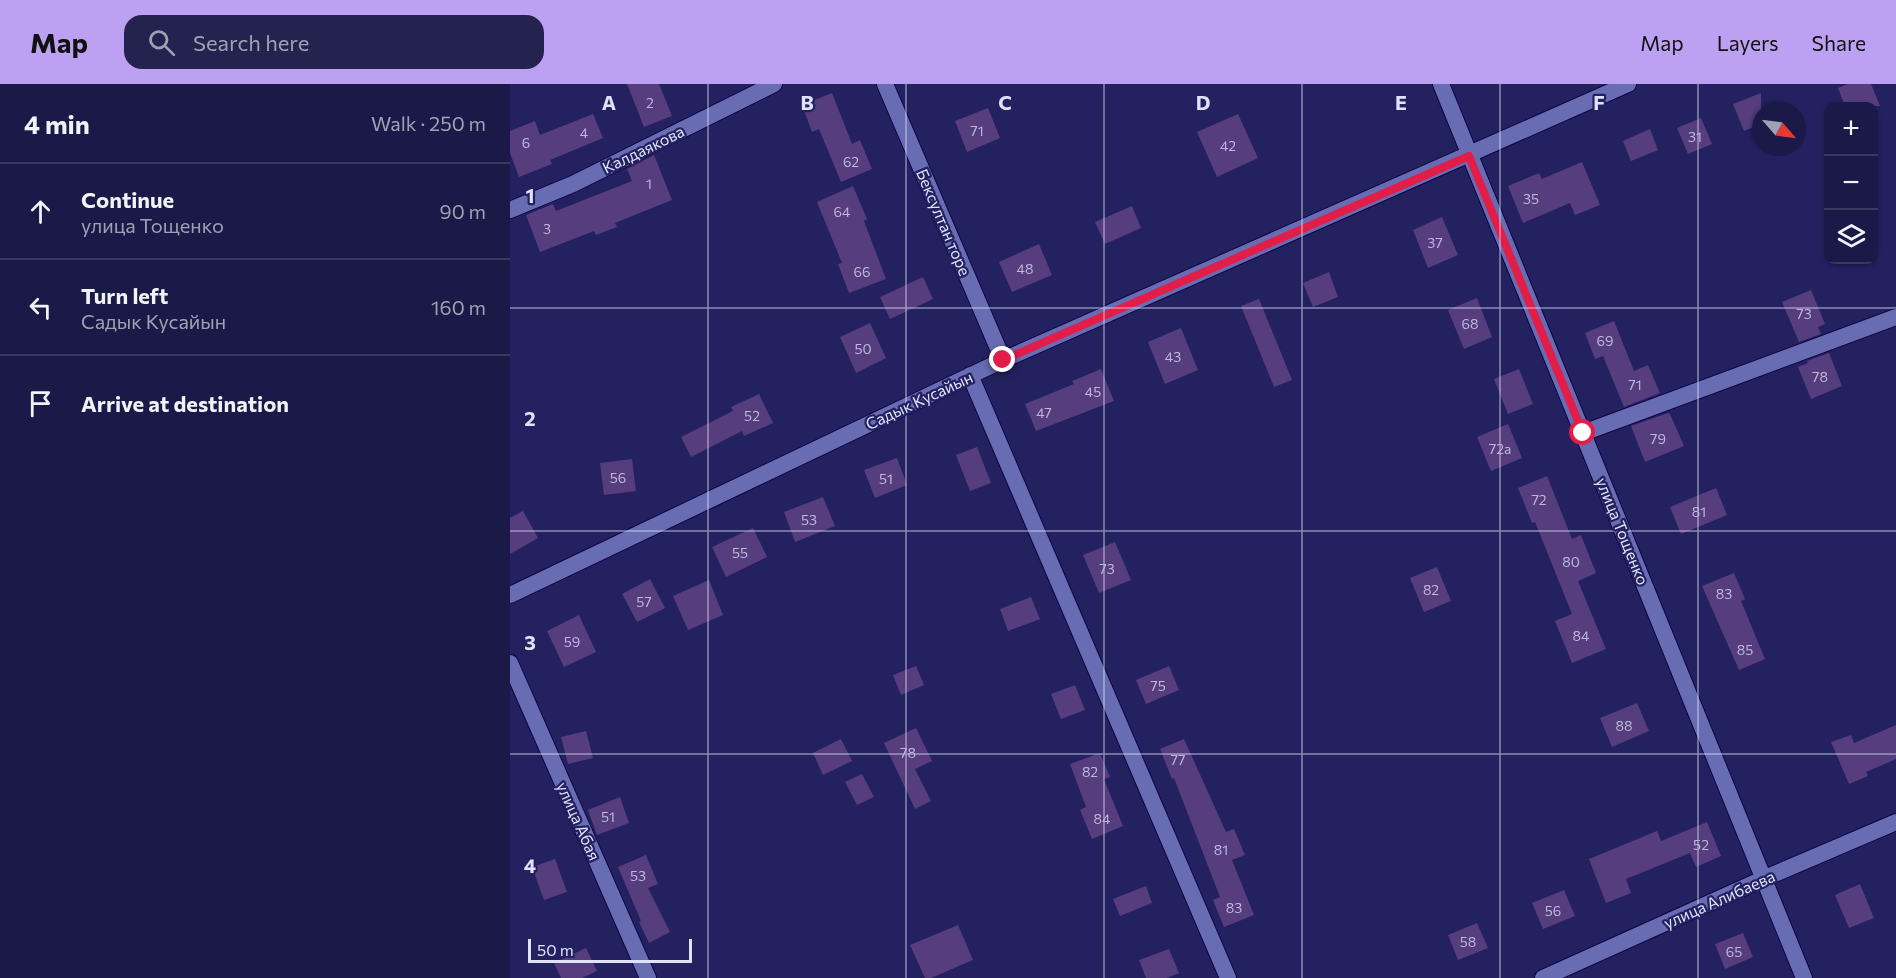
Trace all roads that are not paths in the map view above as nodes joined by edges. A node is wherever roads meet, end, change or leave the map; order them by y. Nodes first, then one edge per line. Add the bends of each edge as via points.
1 (774, 84) edge
2 (885, 84) edge
3 (1441, 84) edge
4 (1628, 84) edge
5 (1469, 156) junction
6 (510, 210) edge
7 (1896, 317) edge
8 (1003, 360) junction
9 (970, 375) junction
10 (1583, 433) junction
11 (510, 594) edge
12 (510, 663) edge
13 (1896, 822) edge
14 (1765, 878) junction
15 (648, 978) edge
16 (1228, 978) edge
17 (1543, 978) edge
18 (1804, 978) edge

1 - 6 street, Калдаякова via 573,184
2 - 8 street, Бексултан торе
3 - 5 street, улица Тощенко
4 - 5 street, Садык Кусайын
5 - 8 street, Садык Кусайын
5 - 10 street, улица Тощенко
7 - 10 street
8 - 9 street, Садык Кусайын
9 - 11 street, Садык Кусайын
9 - 16 street
10 - 14 street, улица Тощенко
12 - 15 street, улица Абая
13 - 14 street, улица Алибаева
14 - 17 street, улица Алибаева
14 - 18 street, улица Тощенко

